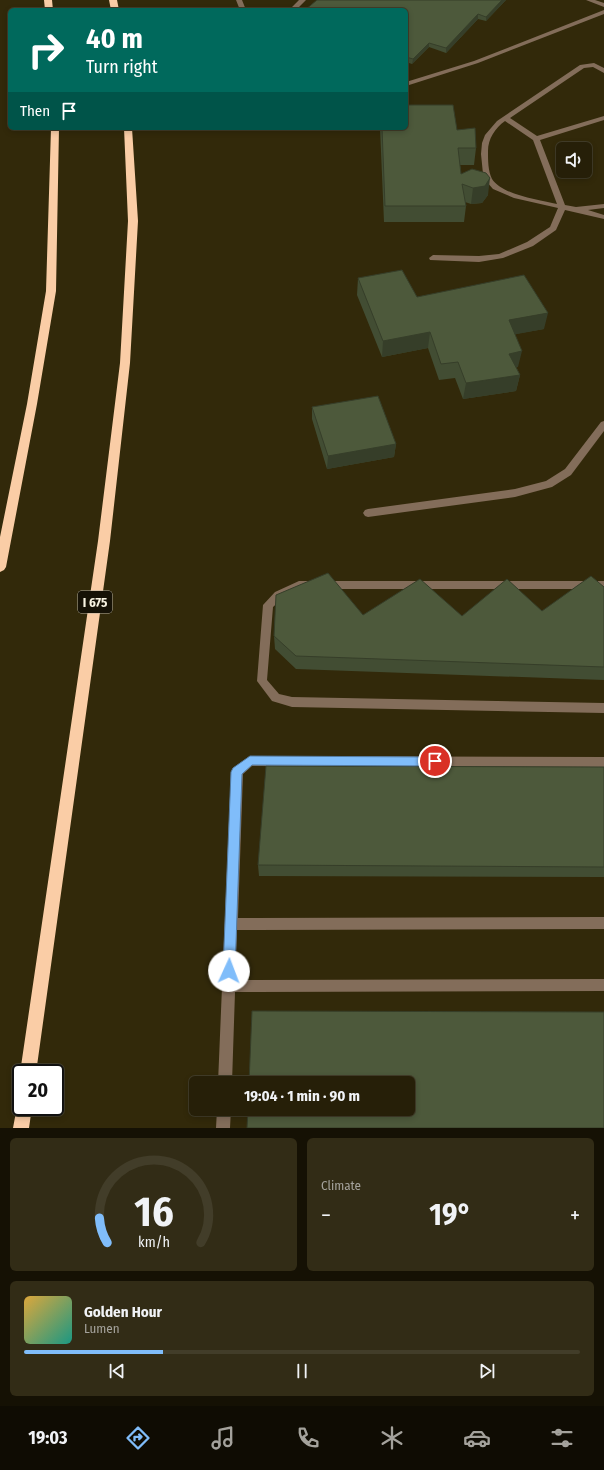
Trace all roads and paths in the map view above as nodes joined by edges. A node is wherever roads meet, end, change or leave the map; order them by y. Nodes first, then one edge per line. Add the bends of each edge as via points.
1 (303, 0) edge
2 (589, 0) edge
3 (604, 4) edge
4 (294, 8) edge
5 (604, 12) edge
6 (604, 71) edge
7 (408, 83) edge
8 (506, 118) junction
9 (604, 118) edge
10 (55, 130) edge
11 (128, 130) edge
12 (536, 139) junction
13 (604, 206) edge
14 (562, 207) junction
15 (576, 209) junction
16 (604, 217) edge
17 (433, 258) dead end
18 (604, 424) edge
19 (368, 513) dead end
20 (0, 568) edge
21 (604, 585) edge
22 (604, 708) edge
23 (604, 762) edge
24 (604, 923) edge
25 (231, 924) junction
26 (604, 985) edge
27 (228, 986) junction
28 (29, 1064) edge
29 (225, 1076) edge
30 (23, 1116) edge
31 (224, 1116) edge
32 (21, 1128) edge
33 (223, 1128) edge

1 - 4 lane
2 - 3 lane
5 - 7 lane via 476,62
6 - 8 lane via 594,66 582,66
8 - 12 lane
8 - 14 lane via 489,131 483,146 490,182 499,189 523,198
9 - 12 lane
10 - 20 highway via 51,292
11 - 28 highway, I 675 via 133,221 125,363 104,541
12 - 14 lane
13 - 15 lane
14 - 15 lane
14 - 17 lane via 553,228 530,244 500,256 479,259
15 - 16 lane
18 - 19 lane via 568,472 549,484 514,493
21 - 22 lane via 299,585 279,595 268,605 262,681 276,698 292,702
23 - 25 lane via 250,761 237,772
24 - 25 lane
25 - 27 lane
26 - 27 lane
27 - 29 lane
30 - 32 highway
31 - 33 lane

